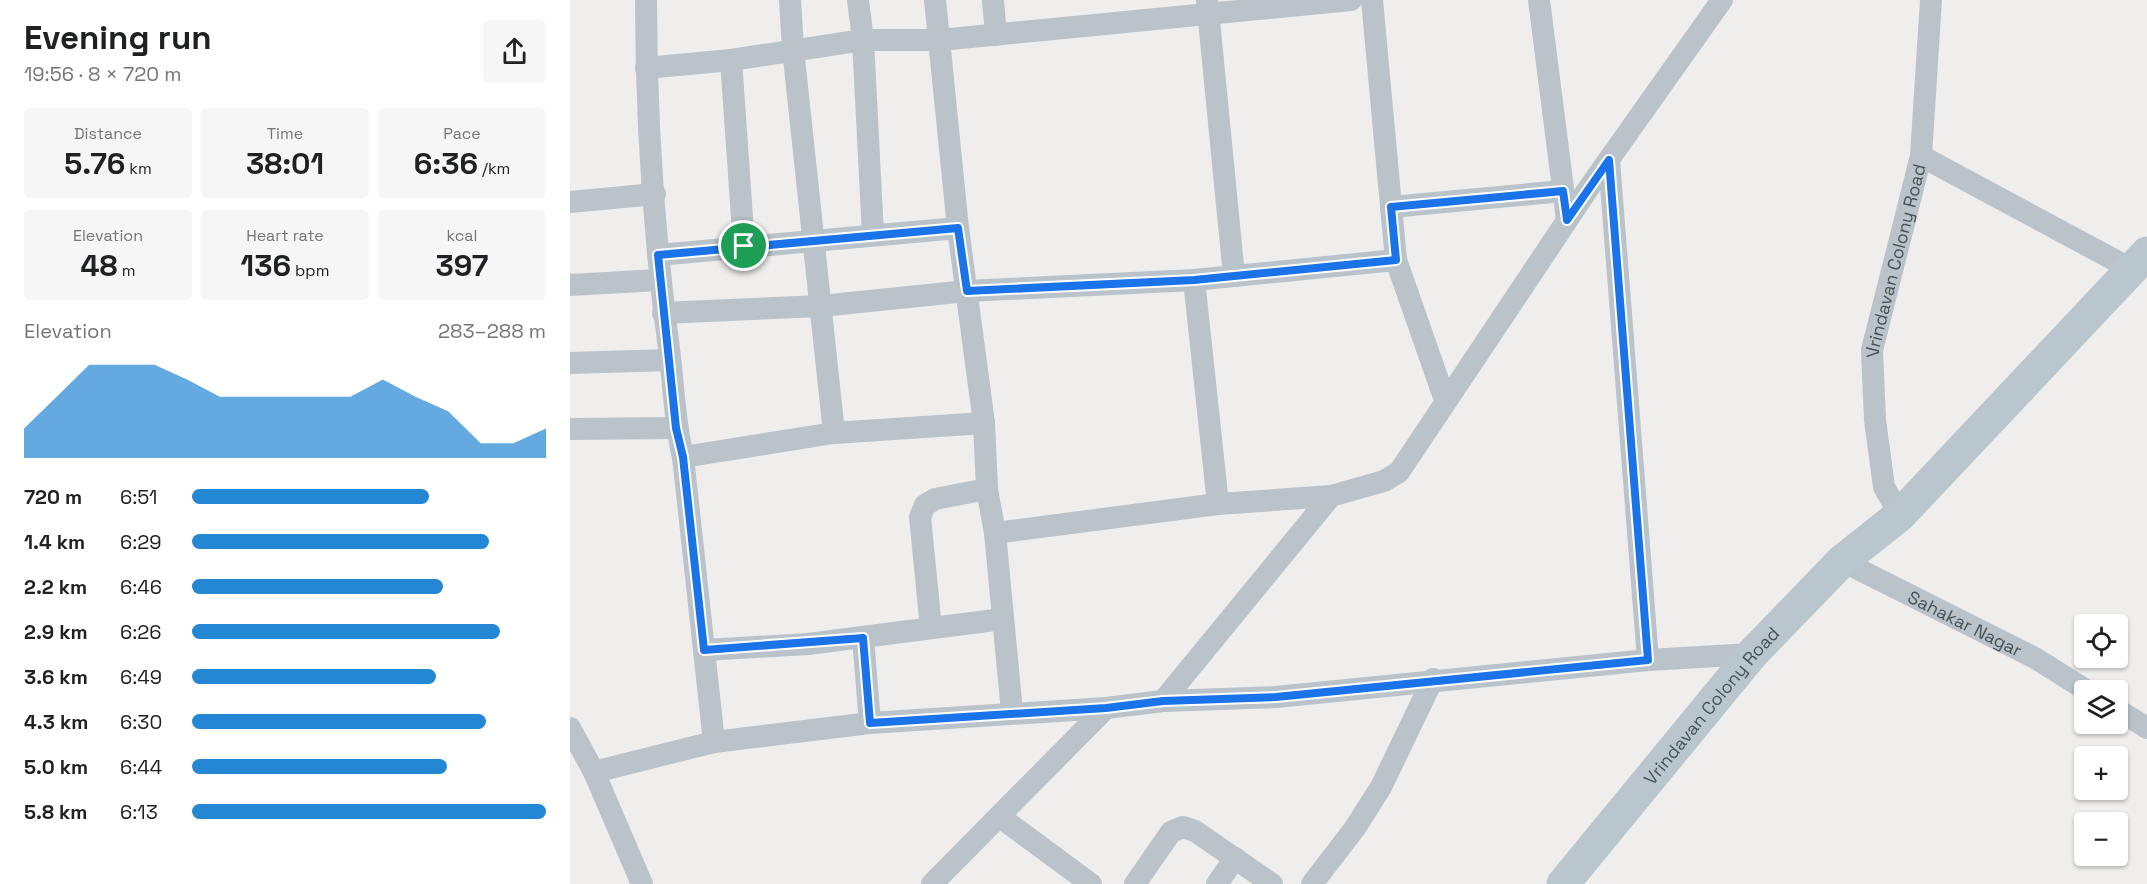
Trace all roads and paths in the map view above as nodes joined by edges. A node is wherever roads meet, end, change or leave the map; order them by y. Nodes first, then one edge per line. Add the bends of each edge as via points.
1 (646, 0) edge
2 (790, 0) edge
3 (858, 0) edge
4 (935, 0) edge
5 (993, 0) edge
6 (1351, 0) edge
7 (1372, 0) edge
8 (1539, 0) edge
9 (1722, 0) edge
10 (1931, 0) edge
11 (1208, 6) edge
12 (996, 34) junction
13 (863, 40) junction
14 (940, 40) junction
15 (793, 49) junction
16 (731, 60) junction
17 (646, 68) junction
18 (1921, 156) junction
19 (1609, 160) junction
20 (1563, 191) junction
21 (655, 194) junction
22 (570, 202) edge
23 (1391, 207) junction
24 (1567, 220) junction
25 (958, 228) junction
26 (873, 235) junction
27 (812, 240) junction
28 (744, 246) junction
29 (658, 255) junction
30 (1396, 260) junction
31 (2140, 262) edge
32 (1234, 276) junction
33 (659, 280) junction
34 (1194, 280) junction
35 (570, 285) edge
36 (967, 291) junction
37 (821, 306) junction
38 (663, 313) junction
39 (670, 360) junction
40 (570, 363) edge
41 (1445, 400) junction
42 (984, 423) junction
43 (676, 428) junction
44 (570, 429) edge
45 (834, 433) junction
46 (683, 457) junction
47 (987, 489) junction
48 (1331, 496) junction
49 (1218, 504) junction
50 (1899, 515) junction
51 (994, 533) junction
52 (1842, 561) junction
53 (1003, 619) junction
54 (931, 628) junction
55 (863, 638) junction
56 (704, 650) junction
57 (1752, 654) junction
58 (1648, 660) junction
59 (1433, 679) junction
60 (2074, 682) edge
61 (1163, 701) junction
62 (1106, 708) junction
63 (1012, 712) junction
64 (2128, 716) edge
65 (870, 723) junction
66 (570, 728) edge
67 (2147, 728) edge
68 (714, 742) junction
69 (594, 772) junction
70 (1000, 818) junction
71 (1235, 858) junction
72 (642, 884) edge
73 (932, 884) edge
74 (1091, 884) edge
75 (1135, 884) edge
76 (1217, 884) edge
77 (1272, 884) edge
78 (1312, 884) edge
79 (1563, 884) edge

1 - 17 street
2 - 15 street
3 - 13 street
4 - 14 street
5 - 12 street
6 - 11 street
7 - 23 street
8 - 20 street
9 - 19 street
10 - 18 street, Vrindavan Colony Road
11 - 12 street
11 - 32 street
12 - 14 street
13 - 14 street
13 - 15 street
13 - 26 street
14 - 25 street
15 - 16 street
15 - 27 street
16 - 17 street
16 - 28 street
17 - 21 street
18 - 31 street
18 - 50 street, Vrindavan Colony Road via 1872,350 1875,420 1884,487
19 - 24 street
19 - 58 street
20 - 23 street
20 - 24 street
21 - 22 street
21 - 29 street
23 - 30 street
24 - 41 street
25 - 26 street
25 - 36 street
26 - 27 street
27 - 28 street
27 - 37 street
28 - 29 street
29 - 33 street
30 - 32 street
30 - 41 street
31 - 50 street, Vrindavan Colony Road
32 - 34 street
33 - 35 street
33 - 38 street
34 - 36 street
34 - 49 street
36 - 37 street
36 - 42 street
37 - 38 street
37 - 45 street
38 - 39 street
39 - 40 street
39 - 43 street
41 - 48 street via 1398,472 1384,481
42 - 45 street
42 - 47 street
43 - 44 street
43 - 46 street
45 - 46 street
46 - 56 street
47 - 51 street
47 - 54 street via 935,499 925,505 920,517
48 - 49 street
48 - 61 street
49 - 51 street
50 - 52 street, Vrindavan Colony Road
51 - 53 street
52 - 57 street, Vrindavan Colony Road
52 - 60 street, Sahakar Nagar via 1942,609
53 - 54 street
53 - 63 street
54 - 55 street
55 - 56 street
55 - 65 street
56 - 68 street
57 - 58 street
57 - 79 street, Vrindavan Colony Road
58 - 59 street
59 - 61 street via 1276,697
59 - 78 street via 1381,787
61 - 62 street
62 - 63 street
62 - 70 street
63 - 65 street
64 - 67 street
65 - 68 street
66 - 69 street
68 - 69 street
69 - 72 street
70 - 73 street
70 - 74 street
71 - 75 street via 1183,827 1171,832
71 - 76 street
71 - 77 street

